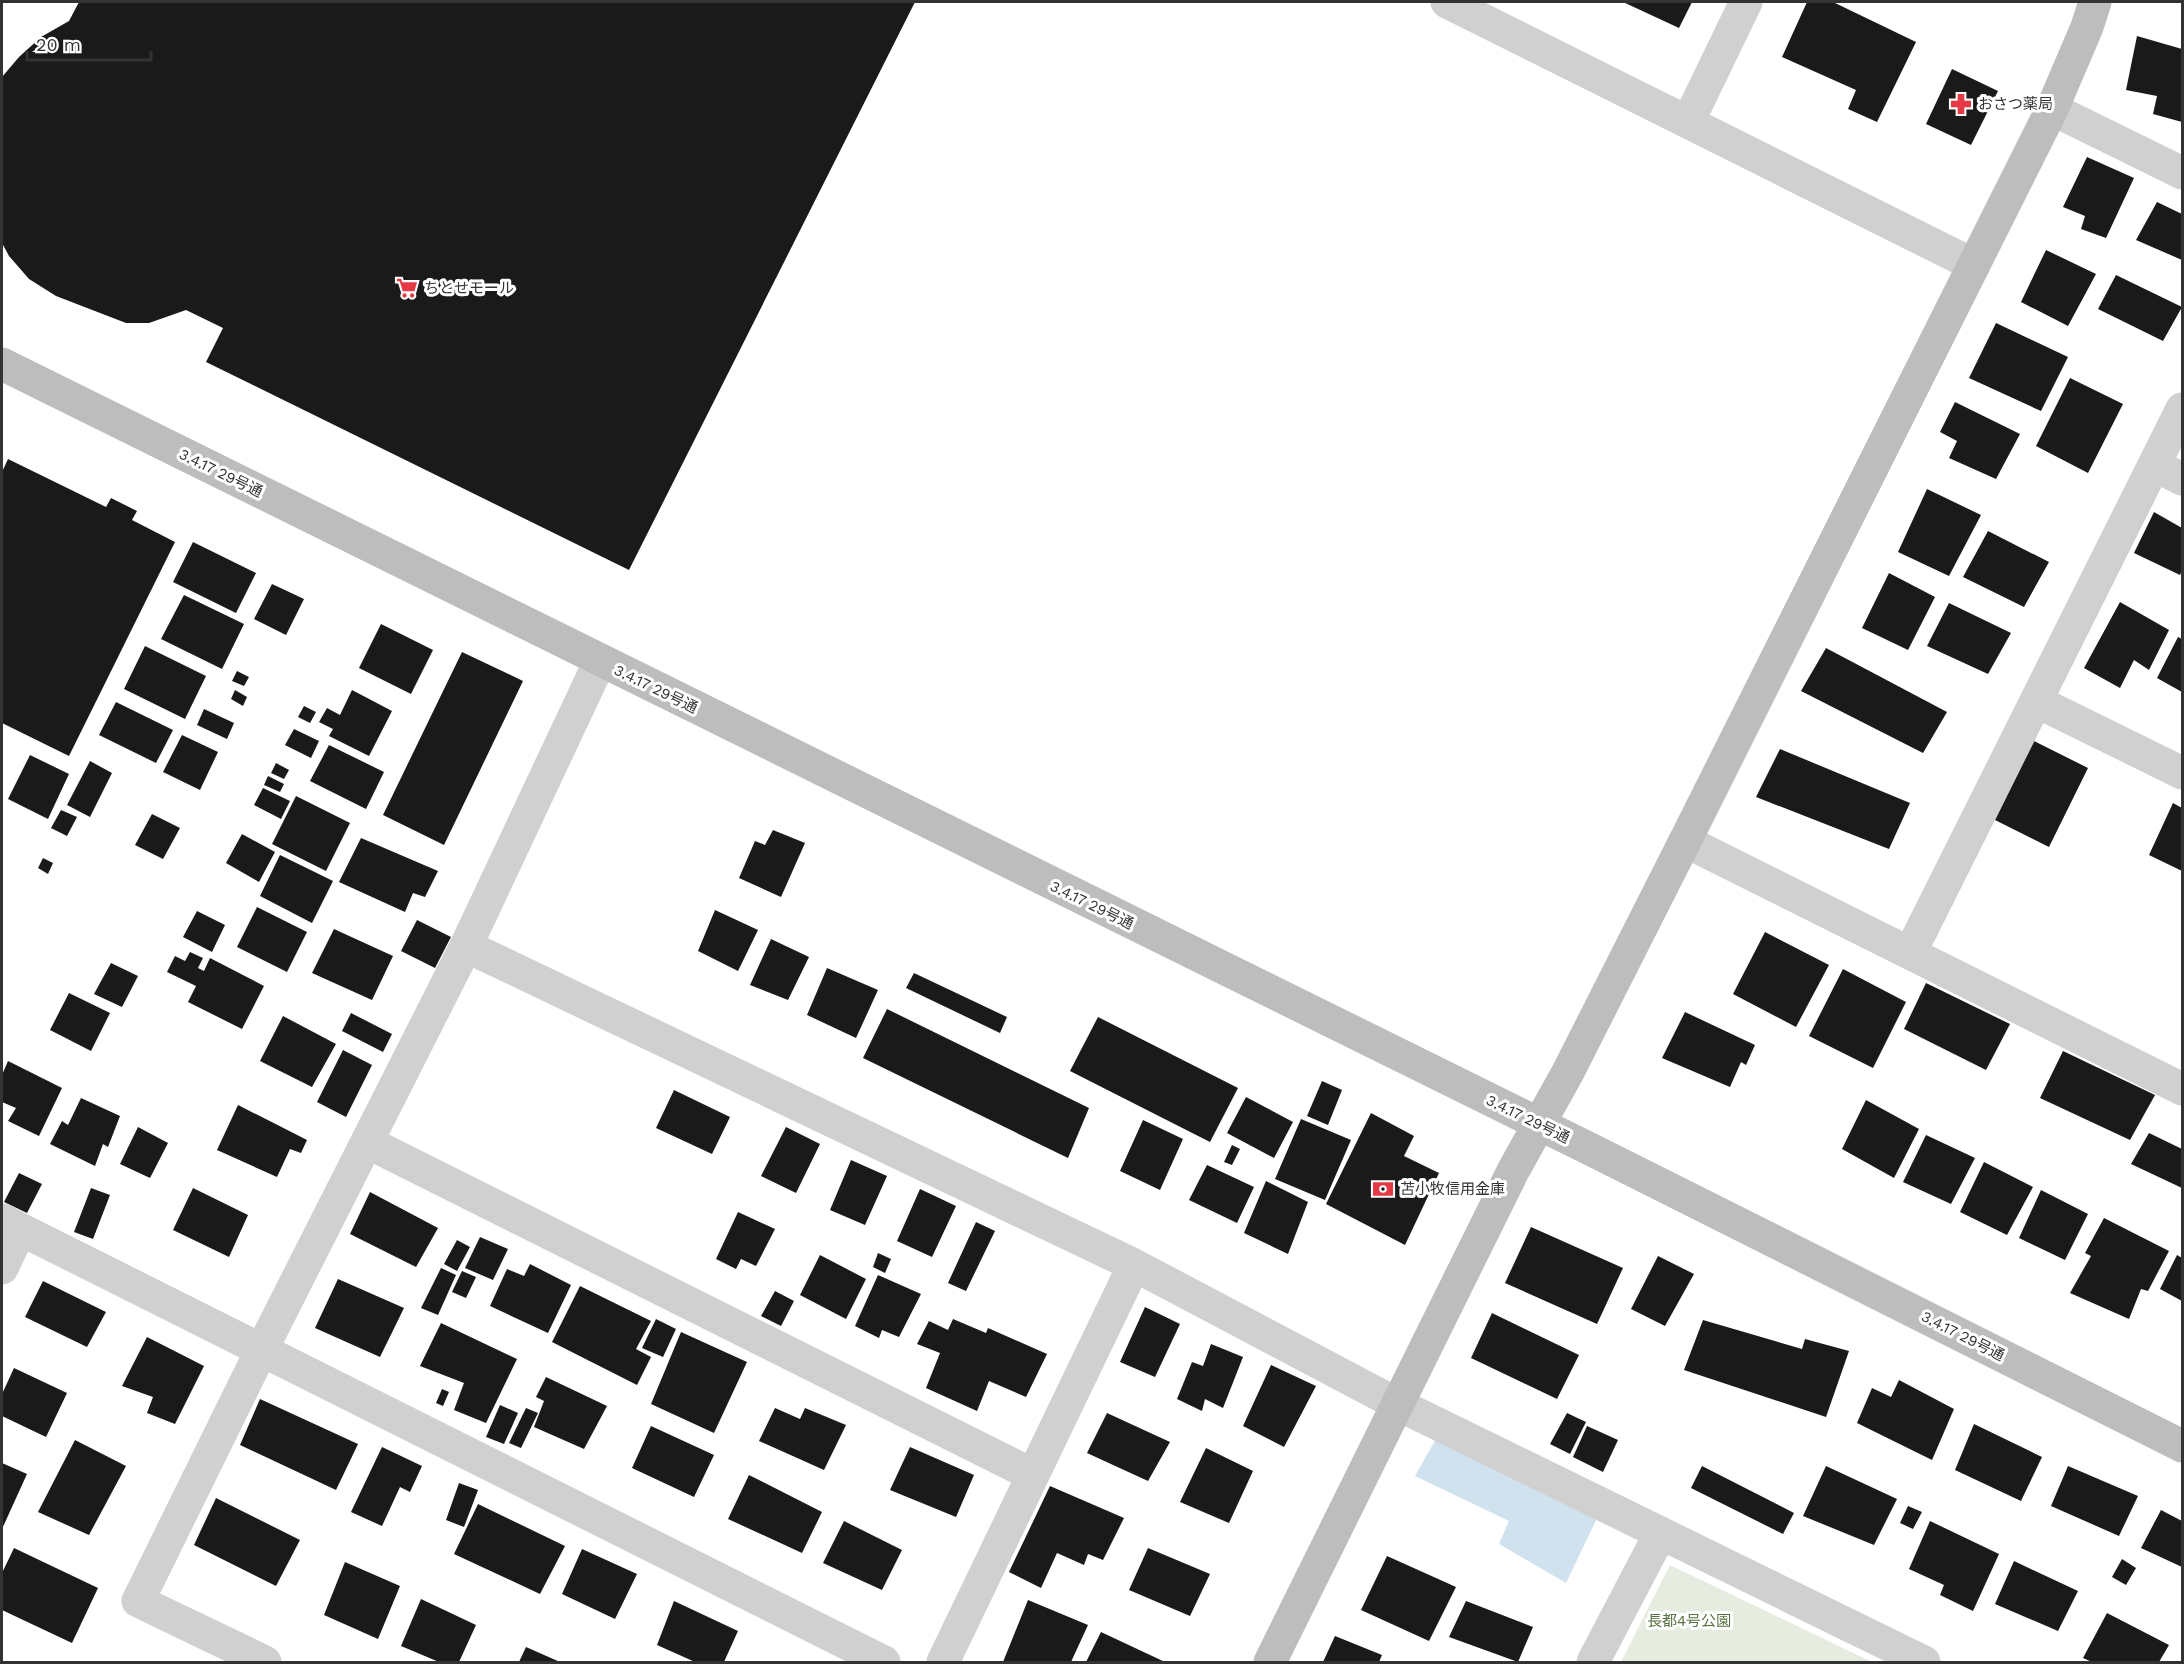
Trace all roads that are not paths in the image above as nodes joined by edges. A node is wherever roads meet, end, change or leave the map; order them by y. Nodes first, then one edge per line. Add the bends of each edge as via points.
1 (1447, 2) edge
2 (1746, 2) edge
3 (2095, 2) edge
4 (2052, 109) junction
5 (1688, 122) junction
6 (2182, 173) edge
7 (1974, 265) junction
8 (2, 364) edge
9 (2182, 409) edge
10 (2169, 472) edge
11 (600, 662) junction
12 (2037, 701) junction
13 (2182, 772) edge
14 (1685, 841) junction
15 (466, 946) junction
16 (1910, 953) junction
17 (2182, 1089) edge
18 (1539, 1125) junction
19 (367, 1142) junction
20 (11, 1225) edge
21 (1134, 1265) junction
22 (2, 1268) edge
23 (261, 1350) junction
24 (1397, 1404) junction
25 (2182, 1446) edge
26 (1033, 1474) junction
27 (1660, 1534) junction
28 (266, 1662) edge
29 (884, 1662) edge
30 (943, 1662) edge
31 (1269, 1662) edge
32 (1593, 1662) edge
33 (1924, 1662) edge

1 - 5 street
2 - 5 street
3 - 4 street
4 - 6 street
4 - 7 street
5 - 7 street
7 - 14 street
8 - 11 street, 3.4.17 29号通
9 - 10 street
10 - 12 street
11 - 15 street
11 - 18 street, 3.4.17 29号通
12 - 13 street
12 - 16 street
14 - 16 street
14 - 18 street
15 - 19 street
15 - 21 street
16 - 17 street
18 - 24 street
18 - 25 street, 3.4.17 29号通
19 - 23 street
19 - 26 street
20 - 22 street
20 - 23 street
21 - 24 street
21 - 26 street
23 - 28 street via 138,1601
23 - 29 street
24 - 27 street
24 - 31 street
26 - 30 street
27 - 32 street
27 - 33 street

